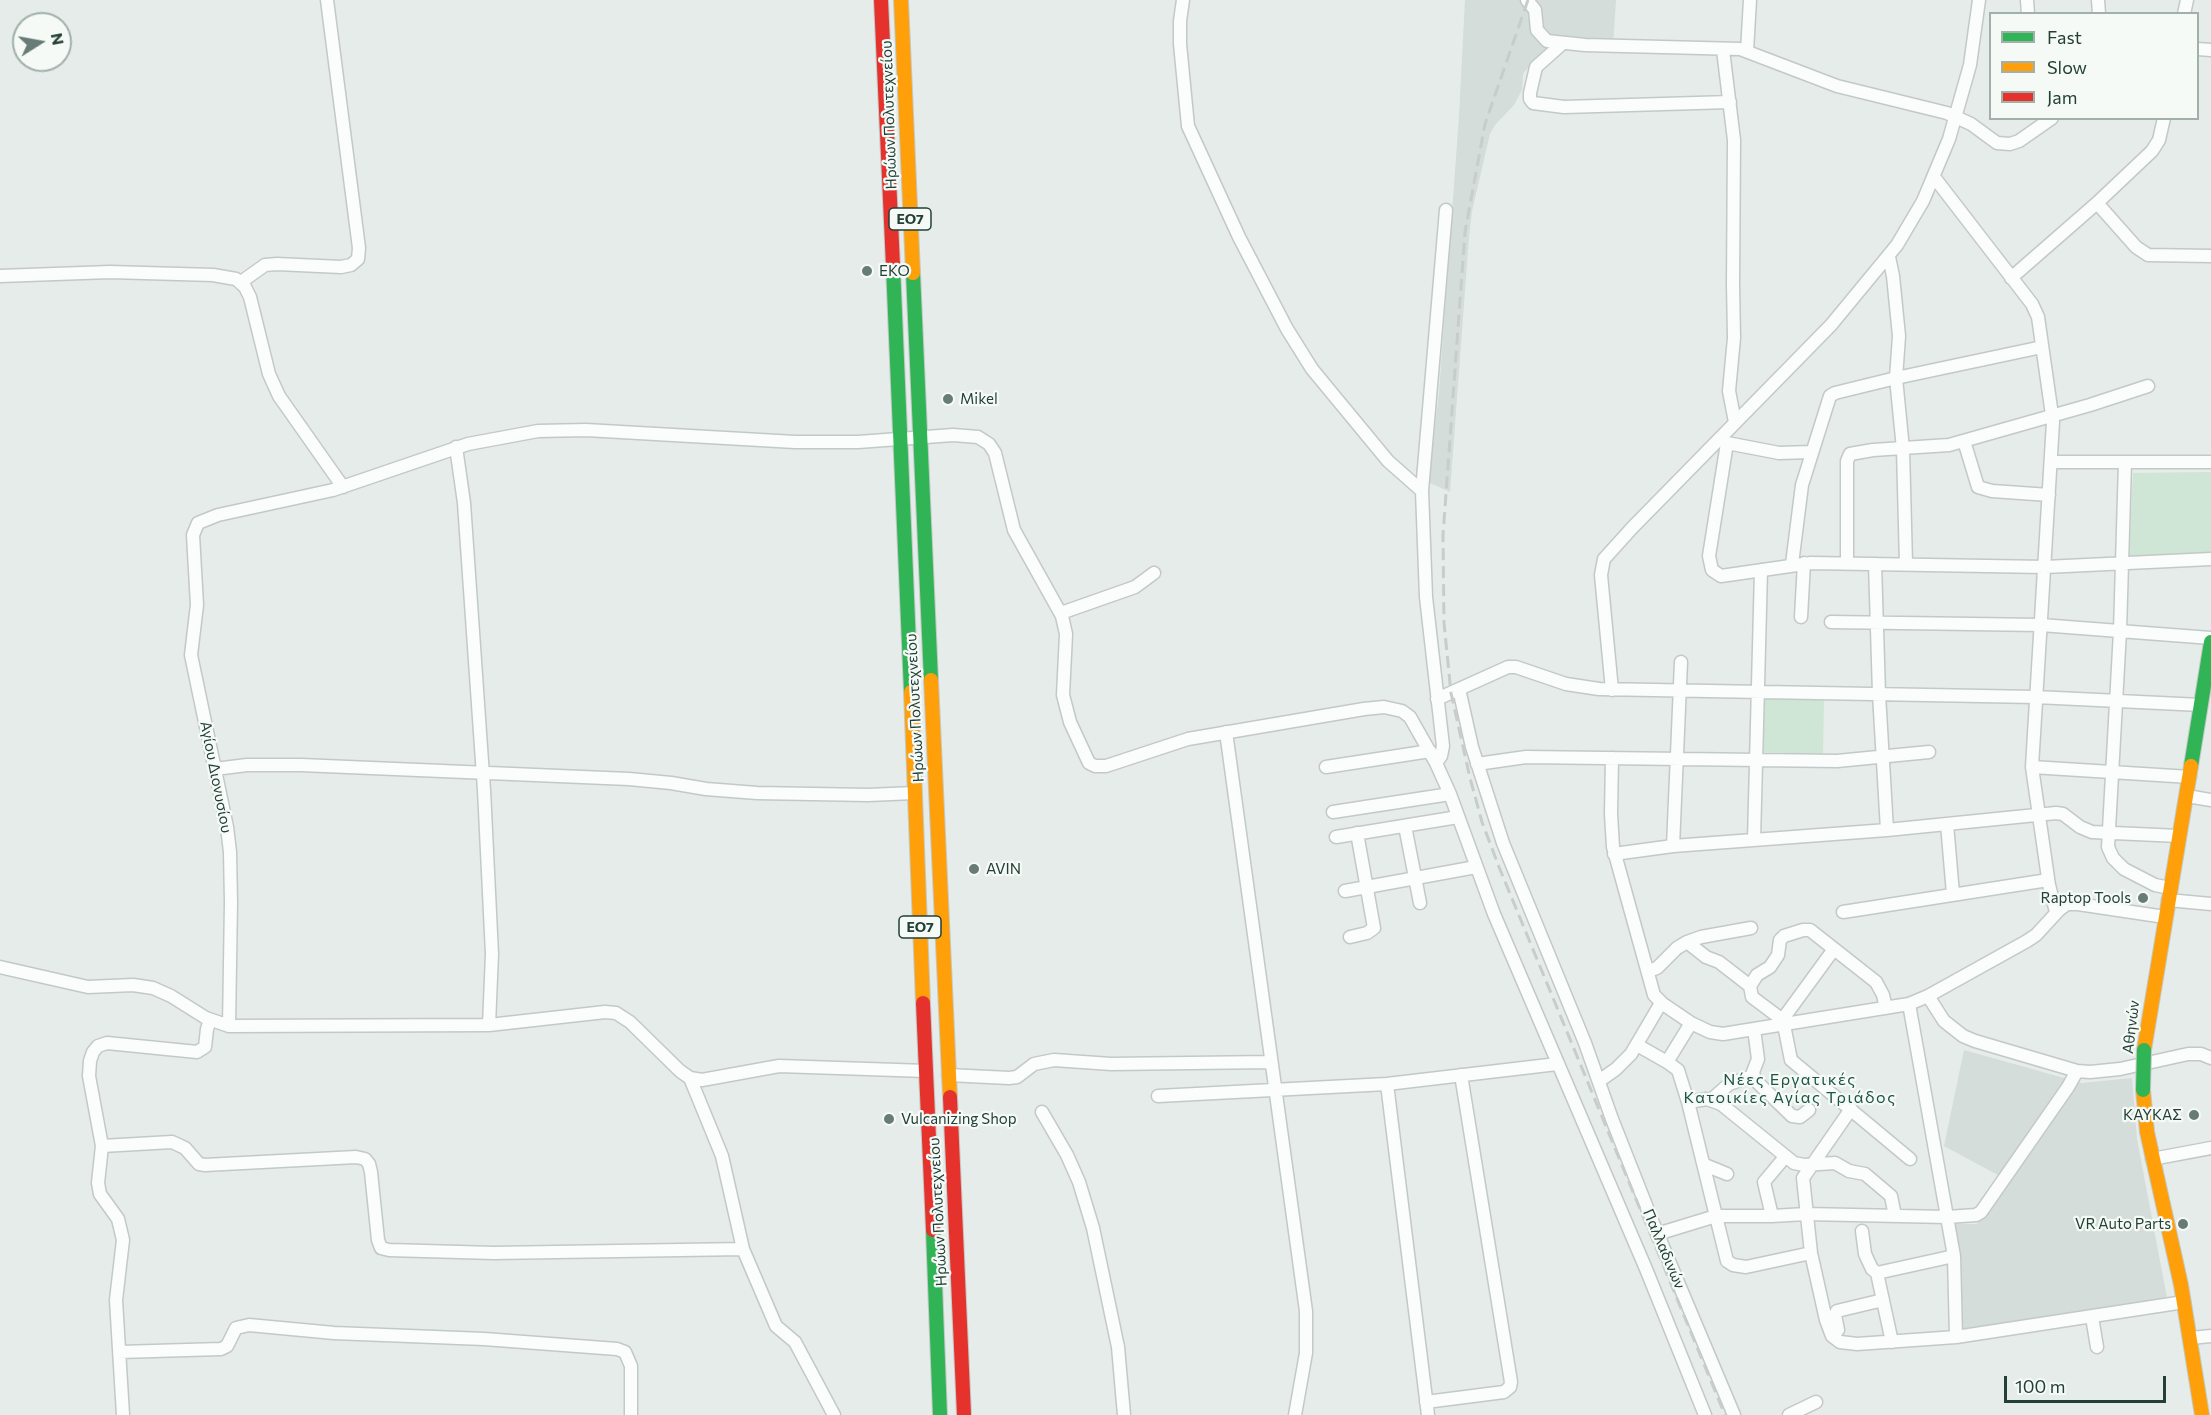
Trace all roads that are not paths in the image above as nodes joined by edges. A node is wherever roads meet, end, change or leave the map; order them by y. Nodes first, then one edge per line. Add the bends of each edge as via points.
1 (327, 0) edge
2 (881, 0) edge
3 (901, 0) edge
4 (1183, 0) edge
5 (1527, 0) edge
6 (1750, 0) edge
7 (1979, 0) edge
8 (1563, 43) junction
9 (1723, 50) junction
10 (1747, 51) junction
11 (1731, 102) junction
12 (1956, 116) junction
13 (2049, 120) edge
14 (2163, 120) edge
15 (1934, 177) junction
16 (2097, 203) junction
17 (1446, 210) dead end
18 (1889, 256) junction
19 (2211, 256) edge
20 (0, 276) edge
21 (2011, 278) junction
22 (241, 282) junction
23 (2042, 347) junction
24 (1896, 378) junction
25 (2148, 386) dead end
26 (2053, 416) junction
27 (1735, 422) junction
28 (919, 437) junction
29 (900, 439) junction
30 (1724, 441) junction
31 (1964, 441) junction
32 (456, 447) junction
33 (1903, 449) junction
34 (1811, 452) junction
35 (2051, 462) junction
36 (2125, 462) junction
37 (2211, 462) edge
38 (343, 487) junction
39 (1422, 491) junction
40 (2049, 495) junction
41 (2211, 559) edge
42 (1798, 563) junction
43 (1847, 563) junction
44 (1875, 564) junction
45 (1906, 564) junction
46 (2122, 564) junction
47 (2045, 567) junction
48 (1761, 570) junction
49 (1154, 573) dead end
50 (1061, 613) junction
51 (1802, 617) dead end
52 (1831, 622) dead end
53 (1877, 622) junction
54 (2041, 625) junction
55 (2120, 631) junction
56 (2211, 640) edge
57 (1681, 662) dead end
58 (1459, 689) junction
59 (1612, 690) junction
60 (1681, 690) junction
61 (1758, 692) junction
62 (1879, 694) junction
63 (2036, 697) junction
64 (1437, 699) junction
65 (2116, 701) junction
66 (2206, 706) edge
67 (1226, 732) junction
68 (1929, 752) dead end
69 (1882, 755) junction
70 (1433, 757) junction
71 (1612, 758) junction
72 (1677, 759) junction
73 (1756, 760) junction
74 (1478, 765) junction
75 (1326, 767) dead end
76 (2032, 767) junction
77 (215, 769) junction
78 (2113, 771) junction
79 (483, 774) junction
80 (2190, 777) junction
81 (914, 793) junction
82 (1450, 794) junction
83 (2187, 796) junction
84 (2211, 800) edge
85 (1333, 812) dead end
86 (2039, 814) junction
87 (1458, 817) junction
88 (1947, 824) junction
89 (1405, 826) junction
90 (1887, 830) junction
91 (1357, 833) junction
92 (2108, 833) junction
93 (2180, 836) junction
94 (1336, 837) dead end
95 (1755, 840) junction
96 (1673, 846) junction
97 (1614, 854) junction
98 (1476, 867) junction
99 (1415, 878) junction
100 (2048, 880) junction
101 (1367, 886) junction
102 (1345, 891) dead end
103 (1953, 894) junction
104 (2169, 894) junction
105 (1420, 903) dead end
106 (2211, 904) edge
107 (1843, 912) dead end
108 (2056, 912) junction
109 (2165, 917) junction
110 (1751, 928) dead end
111 (1350, 936) dead end
112 (1687, 942) junction
113 (1834, 949) junction
114 (0, 967) edge
115 (1648, 971) junction
116 (1750, 986) junction
117 (1928, 996) junction
118 (1661, 1003) junction
119 (1909, 1004) junction
120 (1886, 1008) junction
121 (210, 1020) junction
122 (1691, 1023) junction
123 (1784, 1023) junction
124 (489, 1025) junction
125 (229, 1026) junction
126 (1754, 1029) junction
127 (1637, 1045) junction
128 (2211, 1058) edge
129 (1271, 1062) junction
130 (1667, 1062) junction
131 (1557, 1064) junction
132 (926, 1071) junction
133 (2077, 1071) junction
134 (948, 1075) junction
135 (1461, 1075) junction
136 (1753, 1076) junction
137 (690, 1078) junction
138 (1599, 1081) junction
139 (1387, 1084) junction
140 (1275, 1089) junction
141 (1158, 1096) dead end
142 (1712, 1100) junction
143 (1688, 1102) junction
144 (1851, 1109) junction
145 (1809, 1110) dead end
146 (1042, 1112) dead end
147 (102, 1146) junction
148 (2211, 1148) edge
149 (1785, 1157) junction
150 (1910, 1159) dead end
151 (2152, 1159) junction
152 (1704, 1165) junction
153 (1812, 1165) junction
154 (1727, 1174) dead end
155 (1806, 1214) junction
156 (1716, 1216) junction
157 (1772, 1216) junction
158 (1895, 1216) junction
159 (1947, 1217) junction
160 (1862, 1231) dead end
161 (1657, 1234) junction
162 (743, 1249) junction
163 (1811, 1252) junction
164 (1954, 1256) junction
165 (1877, 1273) junction
166 (1883, 1300) junction
167 (2184, 1302) junction
168 (2092, 1317) junction
169 (1838, 1330) dead end
170 (2211, 1336) edge
171 (1956, 1337) junction
172 (2191, 1338) junction
173 (1892, 1342) junction
174 (2097, 1347) dead end
175 (120, 1352) junction
176 (2205, 1395) edge
177 (1816, 1402) dead end
178 (1427, 1408) edge
179 (123, 1415) edge
180 (631, 1415) edge
181 (834, 1415) edge
182 (940, 1415) edge
183 (964, 1415) edge
184 (1124, 1415) edge
185 (1295, 1415) edge
186 (1704, 1415) edge
187 (1734, 1415) edge
188 (1789, 1415) edge
189 (2202, 1415) edge

1 - 22 street via 358,259 351,266 341,267 265,265
2 - 29 main road, Ηρώων Πολυτεχνείου / ΕΟ7
3 - 28 main road, Ηρώων Πολυτεχνείου / ΕΟ7
4 - 39 street via 1180,32 1188,126 1239,237 1312,369 1388,461
5 - 8 street via 1534,10 1541,37
6 - 10 street
7 - 12 street via 1972,57
8 - 9 street
8 - 11 street via 1536,67 1530,93 1533,103 1564,107
9 - 10 street
9 - 11 street
10 - 12 street via 1826,82
11 - 27 street via 1735,161 1734,338 1729,391
12 - 13 street via 2004,144 2019,141
12 - 15 street
14 - 16 street via 2157,145
15 - 18 street
15 - 21 street
16 - 19 street via 2148,255
16 - 21 street
17 - 39 street
18 - 24 street via 1899,336
18 - 27 street via 1831,326
20 - 22 street via 110,272 231,276
21 - 23 street via 2035,308
22 - 38 street via 251,301 274,385
23 - 24 street
23 - 26 street
24 - 33 street
24 - 34 street via 1830,396
25 - 26 street
26 - 31 street
26 - 35 street
27 - 30 street
28 - 29 street
28 - 50 street via 972,436 993,449 1014,530
28 - 134 main road, Ηρώων Πολυτεχνείου / ΕΟ7
29 - 32 street via 795,442 551,430
29 - 81 main road, Ηρώων Πολυτεχνείου / ΕΟ7
30 - 34 street via 1785,453
30 - 48 street via 1709,563 1714,573 1723,576
30 - 59 street via 1611,549 1602,563
31 - 33 street
31 - 40 street via 1978,487
32 - 38 street
32 - 79 street via 465,514
33 - 43 street via 1873,450 1847,457
33 - 45 street
34 - 42 street via 1802,485
35 - 36 street
35 - 40 street
36 - 37 street
36 - 46 street
38 - 77 street, Αγίου Διονυσίου via 198,523 193,535 197,605 191,655
39 - 64 street via 1423,564
40 - 47 street
41 - 46 street
42 - 43 street
42 - 48 street
42 - 51 street
43 - 44 street
44 - 45 street
44 - 53 street
45 - 47 street
46 - 47 street
46 - 55 street
47 - 54 street
48 - 61 street
49 - 50 street via 1135,588
50 - 67 street via 1065,634 1064,695 1070,722 1089,763 1106,766 1188,739
52 - 53 street
53 - 54 street
53 - 62 street
54 - 55 street
54 - 63 street
55 - 56 street
55 - 65 street
56 - 66 main road, Αθηνών
57 - 60 street
58 - 59 street via 1508,667 1566,684
58 - 64 street
58 - 74 street, Παλλαδινών
59 - 60 street
60 - 61 street
60 - 72 street
61 - 62 street
61 - 73 street
62 - 63 street
62 - 69 street
63 - 65 street
63 - 76 street
64 - 70 street via 1443,747
65 - 66 street
65 - 78 street
66 - 80 main road, Αθηνών
67 - 70 street via 1384,707 1410,717
67 - 129 street
68 - 69 street
69 - 73 street via 1837,761
69 - 90 street
70 - 75 street
70 - 82 street
71 - 72 street
71 - 74 street via 1526,757
71 - 97 street
72 - 73 street
72 - 96 street
73 - 95 street
74 - 138 street, Παλλαδινών via 1503,843
76 - 78 street
76 - 86 street
77 - 79 street via 301,765
77 - 125 street, Αγίου Διονυσίου via 230,852
78 - 80 street
78 - 92 street
79 - 81 street via 649,780 757,793
79 - 124 street via 492,954
80 - 83 main road, Αθηνών
81 - 132 main road, Ηρώων Πολυτεχνείου / ΕΟ7
82 - 85 street
82 - 87 street
83 - 84 street
83 - 93 main road, Αθηνών
86 - 88 street
86 - 92 street via 2060,813 2084,830
86 - 100 street
87 - 89 street
87 - 98 street
88 - 90 street
88 - 103 street
89 - 91 street
89 - 99 street
90 - 95 street
91 - 94 street
91 - 101 street
92 - 93 street
92 - 104 street via 2109,851 2120,866
93 - 104 main road, Αθηνών
95 - 96 street
96 - 97 street
97 - 115 street
98 - 99 street
98 - 131 street
99 - 101 street
99 - 105 street
100 - 103 street
100 - 108 street
101 - 102 street
101 - 111 street via 1374,928
103 - 107 street
104 - 106 street
104 - 109 main road, Αθηνών
108 - 109 street via 2066,904 2076,904
108 - 117 street via 2027,941
109 - 151 main road, Αθηνών, bridge via 2144,1050 2145,1118
110 - 112 street
112 - 115 street
112 - 116 street
113 - 116 street via 1810,930 1788,933 1780,940 1779,954
113 - 120 street via 1876,982
113 - 123 street via 1791,1006
114 - 121 street via 88,987 153,988
115 - 118 street via 1654,995
116 - 123 street via 1752,997
117 - 119 street
117 - 133 street via 1944,1021 1963,1036
118 - 122 street
118 - 127 street
119 - 120 street
119 - 159 street
120 - 123 street
121 - 125 street
121 - 147 street via 205,1047 196,1052 117,1043 98,1046 90,1061 89,1076
122 - 126 street via 1723,1034
122 - 130 street
123 - 126 street
123 - 144 street via 1792,1062
124 - 125 street
124 - 137 street via 616,1013
126 - 136 street via 1758,1059
127 - 130 street
127 - 138 street via 1621,1065
128 - 133 street via 2187,1054 2120,1069
129 - 134 street via 1111,1064 1054,1060 1034,1064 1017,1077
129 - 140 street
130 - 143 street via 1678,1070
131 - 135 street
131 - 186 street
132 - 137 street via 779,1066 718,1078
132 - 182 main road, Ηρώων Πολυτεχνείου / ΕΟ7
133 - 159 street via 1981,1212
134 - 183 main road, Ηρώων Πολυτεχνείου / ΕΟ7
135 - 139 street
135 - 178 street via 1511,1382 1504,1392
136 - 142 street via 1729,1084
136 - 145 street via 1792,1116 1800,1117
137 - 162 street via 722,1156
138 - 161 street, Παλλαδινών
139 - 140 street
139 - 178 street
140 - 141 street
140 - 185 street via 1306,1322
142 - 143 street
142 - 149 street
143 - 152 street
144 - 150 street
144 - 153 street
146 - 184 street via 1079,1182 1093,1228 1118,1347
147 - 162 street via 172,1142 185,1148 198,1164 205,1165 365,1159 371,1172 378,1240 381,1248 389,1250 494,1253
147 - 175 street via 100,1194 118,1219 123,1240 116,1300
148 - 151 street
149 - 153 street via 1798,1165
149 - 157 street via 1764,1182
151 - 167 main road, Αθηνών
152 - 154 street
152 - 156 street
153 - 155 street via 1803,1178
153 - 158 street via 1834,1163 1849,1172 1865,1174 1891,1196
155 - 157 street
155 - 158 street
155 - 163 street
156 - 157 street
156 - 161 street
156 - 163 street via 1725,1256 1734,1265 1746,1267
158 - 159 street
159 - 164 street
160 - 165 street via 1865,1254
161 - 187 street, Παλλαδινών
162 - 181 street via 776,1326 795,1342
163 - 173 street via 1832,1336 1840,1342 1857,1344
164 - 165 street
164 - 171 street
165 - 166 street
166 - 169 street via 1837,1311
166 - 173 street
167 - 168 street
167 - 172 main road, Αθηνών
168 - 171 street
168 - 174 street
170 - 172 street
171 - 173 street
172 - 176 main road, Αθηνών
175 - 179 street
175 - 180 street via 221,1349 227,1346 236,1328 249,1325 334,1334 617,1349 625,1352 632,1366
176 - 189 main road, Αθηνών
177 - 188 street

